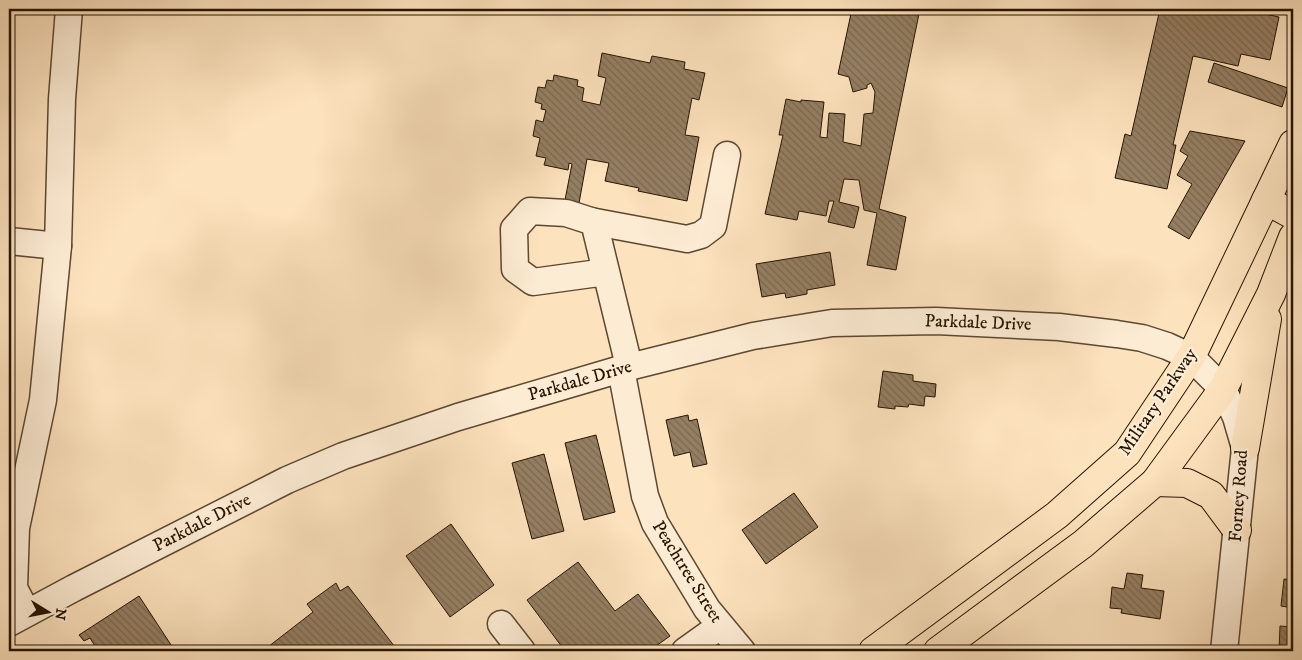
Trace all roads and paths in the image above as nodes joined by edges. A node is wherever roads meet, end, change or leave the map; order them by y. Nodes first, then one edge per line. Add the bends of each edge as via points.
1 (69, 9) edge
2 (1293, 144) edge
3 (727, 155) dead end
4 (1266, 200) junction
5 (1293, 214) edge
6 (590, 221) junction
7 (1293, 237) edge
8 (9, 241) edge
9 (58, 246) junction
10 (606, 272) junction
11 (1271, 294) junction
12 (1191, 357) junction
13 (625, 368) junction
14 (1223, 389) junction
15 (1245, 448) junction
16 (1155, 482) junction
17 (1237, 530) junction
18 (18, 618) edge
19 (501, 624) dead end
20 (720, 626) junction
21 (522, 651) edge
22 (685, 651) edge
23 (742, 651) edge
24 (873, 651) edge
25 (938, 651) edge
26 (1224, 651) edge

1 - 9 street via 62,99
2 - 4 main road, Military Parkway
3 - 6 street via 713,226 701,235 687,239
4 - 5 main road
4 - 12 main road, Military Parkway
6 - 10 street, Peachtree Street via 594,222
6 - 10 street via 566,213 530,211 514,229 515,269 533,282
7 - 11 main road
8 - 9 street
9 - 18 street via 43,400 16,528 14,588
10 - 13 street, Peachtree Street
11 - 14 main road
11 - 15 main road
12 - 13 street, Parkdale Drive via 1142,338 1059,327 971,321 863,321 753,336
12 - 14 street, Forney Road
12 - 24 main road, Military Parkway via 1128,453 1056,515
13 - 18 street, Parkdale Drive via 458,417 343,456 287,480
13 - 20 street, Peachtree Street via 645,496 655,523
14 - 15 street, Forney Road
14 - 16 main road
15 - 17 street, Forney Road
16 - 17 main road via 1187,483 1210,495
16 - 25 main road via 1083,544
17 - 26 street, Forney Road
19 - 21 street
20 - 22 street
20 - 23 street, Peachtree Street

